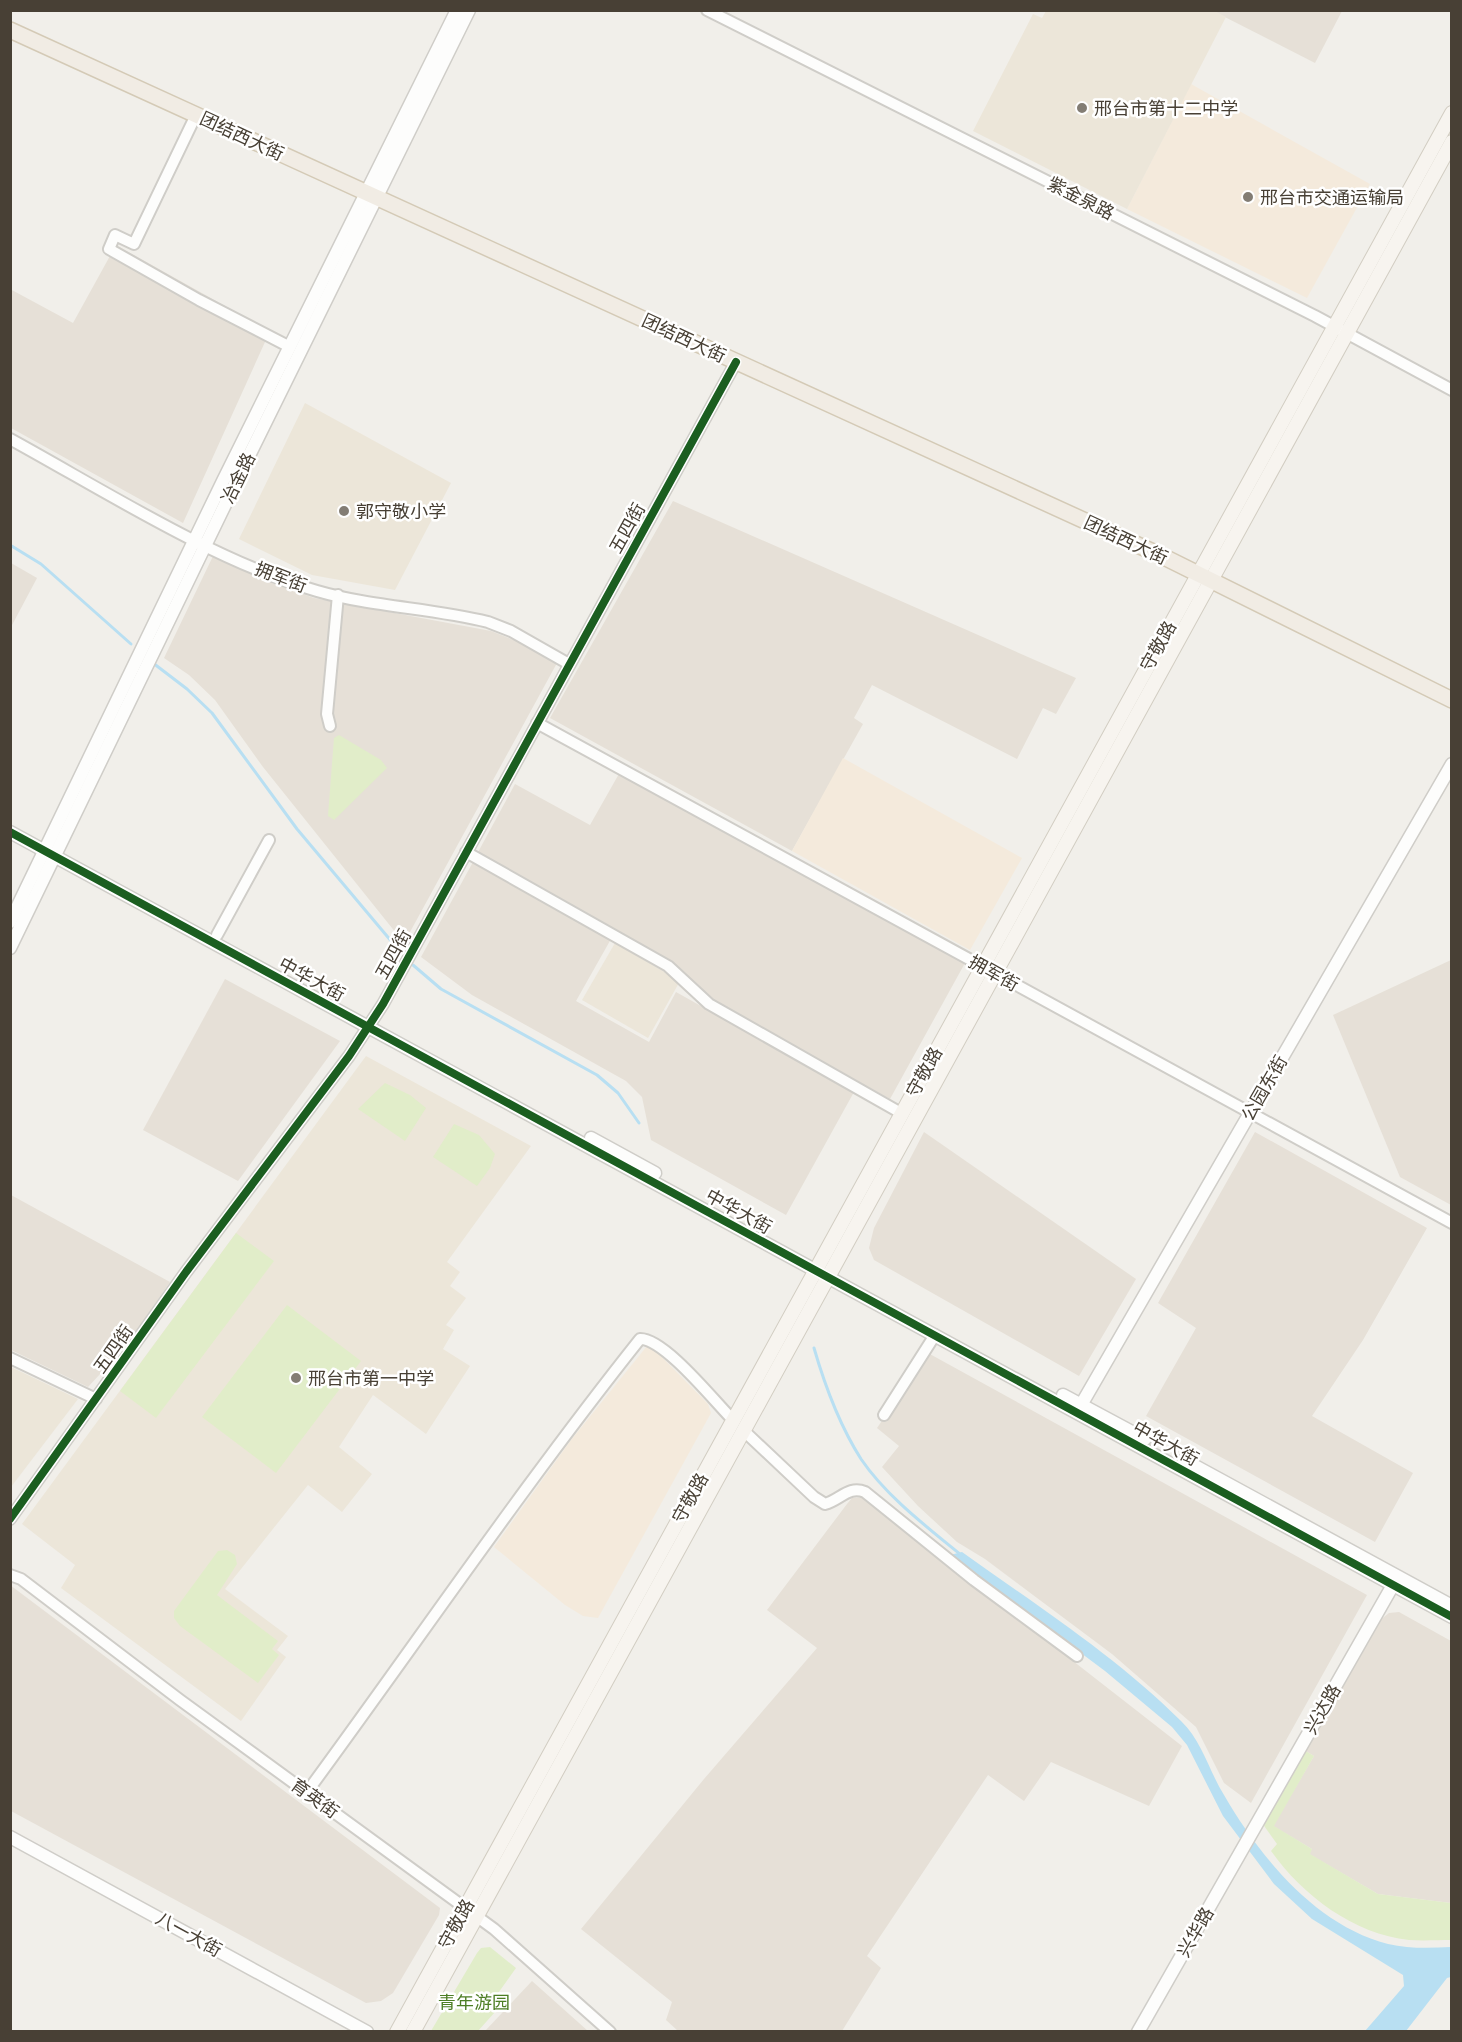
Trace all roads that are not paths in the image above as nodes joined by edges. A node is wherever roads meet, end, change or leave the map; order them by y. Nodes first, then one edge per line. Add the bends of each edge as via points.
1 (457, 10) edge
2 (469, 10) edge
3 (707, 10) edge
4 (10, 20) edge
5 (10, 30) edge
6 (1452, 113) edge
7 (196, 115) junction
8 (1452, 142) edge
9 (374, 191) junction
10 (1340, 330) junction
11 (290, 347) junction
12 (736, 362) junction
13 (1452, 390) edge
14 (10, 439) edge
15 (200, 542) junction
16 (1207, 572) junction
17 (338, 595) junction
18 (570, 664) junction
19 (1452, 690) edge
20 (1452, 700) edge
21 (537, 723) junction
22 (330, 726) dead end
23 (1452, 764) edge
24 (10, 823) edge
25 (10, 832) edge
26 (269, 840) dead end
27 (52, 850) junction
28 (466, 852) junction
29 (10, 922) edge
30 (217, 935) junction
31 (10, 948) edge
32 (988, 970) junction
33 (370, 1023) junction
34 (902, 1113) junction
35 (1250, 1113) junction
36 (1452, 1223) edge
37 (824, 1270) junction
38 (934, 1335) junction
39 (10, 1358) edge
40 (96, 1399) junction
41 (1079, 1408) junction
42 (884, 1415) dead end
43 (733, 1420) junction
44 (743, 1430) junction
45 (10, 1519) edge
46 (10, 1575) edge
47 (1393, 1585) junction
48 (1452, 1606) edge
49 (1452, 1617) edge
50 (1077, 1656) dead end
51 (307, 1792) junction
52 (1252, 1832) joint
53 (10, 1837) edge
54 (10, 1846) edge
55 (471, 1912) junction
56 (350, 2031) edge
57 (367, 2031) edge
58 (397, 2031) edge
59 (413, 2031) edge
60 (610, 2031) edge
61 (1138, 2031) edge

1 - 9 street, 冶金路
2 - 9 street, 冶金路
3 - 10 street, 紫金泉路
4 - 9 main road, 团结西大街
5 - 7 main road, 团结西大街
6 - 10 main road, 守敬路
7 - 9 main road, 团结西大街
7 - 11 street via 134,244 114,235 109,249
8 - 10 main road, 守敬路
9 - 11 street, 冶金路
9 - 12 main road, 团结西大街
9 - 15 street, 冶金路
9 - 16 main road, 团结西大街
10 - 13 street, 紫金泉路
10 - 16 main road, 守敬路
11 - 15 street, 冶金路
12 - 16 main road, 团结西大街
12 - 18 street, 五四街
14 - 15 street, 拥军街
15 - 17 street, 拥军街 via 296,584
15 - 27 street, 冶金路
16 - 19 main road, 团结西大街
16 - 20 main road, 团结西大街
16 - 32 main road, 守敬路
17 - 18 street, 拥军街 via 488,622
17 - 22 street via 328,704
18 - 21 street, 五四街
21 - 28 street, 五四街
21 - 32 street, 拥军街
23 - 35 street, 公园东街
24 - 27 street, 中华大街
25 - 27 street, 中华大街
26 - 30 street
27 - 29 street, 冶金路
27 - 30 street, 中华大街
27 - 31 street, 冶金路
27 - 33 street, 中华大街
28 - 33 street, 五四街
28 - 34 street via 668,966 709,1004
30 - 33 street, 中华大街
32 - 34 main road, 守敬路
32 - 35 street, 拥军街
32 - 37 main road, 守敬路
33 - 37 street, 中华大街
33 - 40 street, 五四街
34 - 37 main road, 守敬路
35 - 36 street, 拥军街
35 - 41 street, 公园东街
37 - 38 street, 中华大街
37 - 41 street, 中华大街
37 - 43 main road, 守敬路
37 - 44 main road, 守敬路
38 - 41 street, 中华大街
38 - 42 street
39 - 40 street
40 - 45 street, 五四街
41 - 47 street, 中华大街
41 - 48 street, 中华大街
43 - 51 street via 663,1348 640,1339 548,1457
43 - 55 main road, 守敬路
44 - 50 street via 825,1504 849,1491 865,1492
44 - 55 main road, 守敬路
46 - 51 street, 育英街 via 21,1579
47 - 49 street, 中华大街
47 - 52 street, 兴达路
51 - 55 street, 育英街
52 - 61 street, 兴华路
53 - 57 street, 八一大街
54 - 56 street, 八一大街
55 - 58 main road, 守敬路
55 - 59 main road, 守敬路
55 - 60 street, 育英街 via 539,1966

